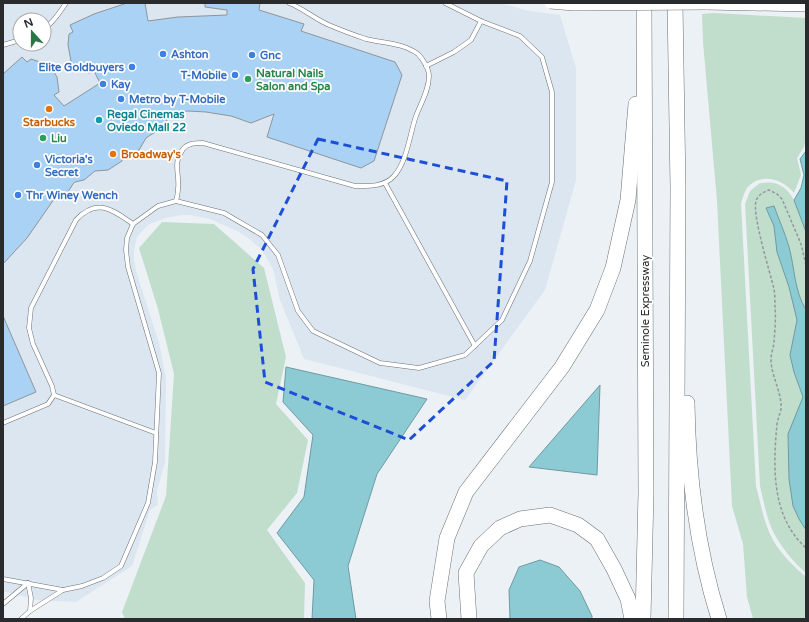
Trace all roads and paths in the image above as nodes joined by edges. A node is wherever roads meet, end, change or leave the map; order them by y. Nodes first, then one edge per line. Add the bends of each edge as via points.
1 (66, 3) edge
2 (289, 3) edge
3 (445, 3) edge
4 (550, 3) edge
5 (644, 3) edge
6 (676, 3) edge
7 (806, 6) edge
8 (52, 22) edge
9 (482, 22) junction
10 (426, 66) junction
11 (640, 113) junction
12 (385, 183) junction
13 (678, 188) junction
14 (176, 201) junction
15 (133, 224) junction
16 (806, 265) edge
17 (475, 346) junction
18 (54, 395) junction
19 (3, 423) edge
20 (156, 433) junction
21 (806, 548) edge
22 (3, 579) edge
23 (28, 583) junction
24 (63, 590) junction
25 (3, 604) edge
26 (30, 611) junction
27 (21, 619) edge
28 (439, 619) edge
29 (469, 619) edge
30 (632, 619) edge
31 (644, 619) edge
32 (676, 619) edge
33 (719, 619) edge

1 - 8 lane
2 - 10 lane via 327,24 366,38 403,46 419,55
3 - 9 lane
4 - 7 street, bridge
5 - 11 highway via 644,63
6 - 13 highway
9 - 10 lane via 471,40
9 - 17 lane via 520,36 542,58 552,92 552,182 530,261 502,320
10 - 12 lane via 429,75 426,95 416,116 403,161 395,175
11 - 28 highway via 628,200 613,268 597,310 562,367 466,492 447,538 437,601
11 - 31 highway, Seminole Expressway via 646,493
12 - 14 lane via 355,186 203,143 194,143 185,146 178,156 179,188
12 - 17 lane
13 - 32 highway
13 - 33 highway via 685,268 690,468 701,546
14 - 15 lane via 158,206
14 - 17 lane via 224,213 262,235 278,255 298,312 313,332 380,363 419,368 466,355
15 - 18 lane via 104,207 96,207 83,213 76,220 31,308 29,328 33,344
15 - 20 lane via 127,238 126,250 128,266 159,373
16 - 21 path via 801,244 782,199 769,190 760,194 755,202 756,217 775,297 771,358 781,410 777,421 774,466 778,500 786,521
18 - 19 lane via 48,404
18 - 20 lane
20 - 24 lane via 155,462 148,503 121,566 104,578
22 - 23 lane
23 - 24 lane
23 - 25 lane
23 - 26 lane
24 - 26 lane
26 - 27 lane
29 - 30 highway via 466,573 481,546 500,528 520,519 550,515 578,525 597,539 628,599

